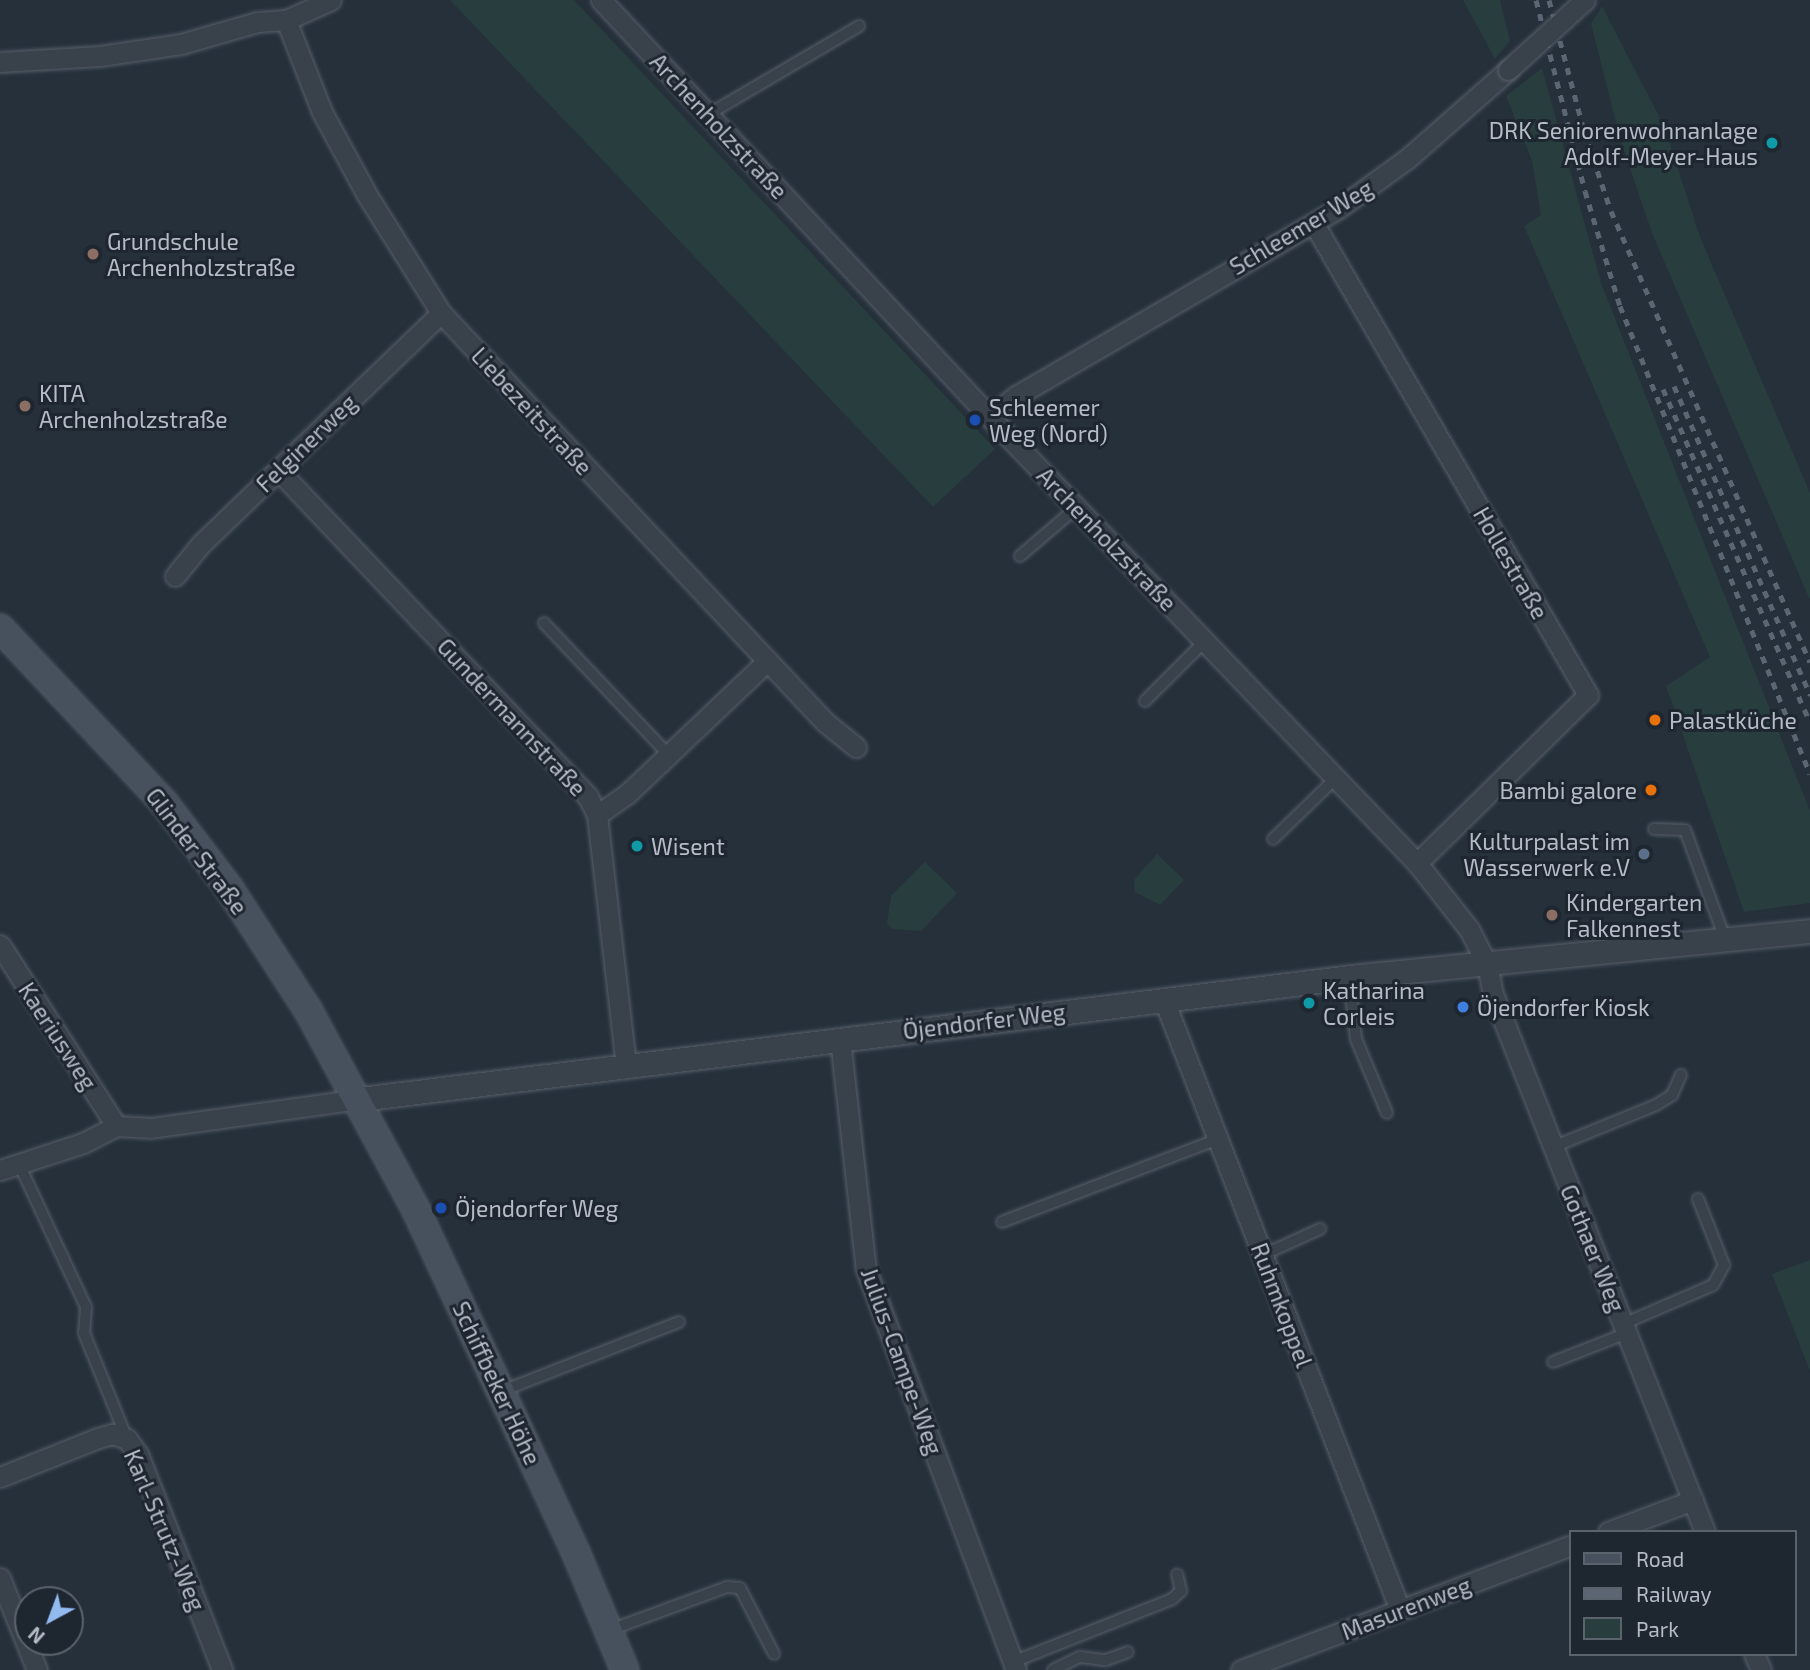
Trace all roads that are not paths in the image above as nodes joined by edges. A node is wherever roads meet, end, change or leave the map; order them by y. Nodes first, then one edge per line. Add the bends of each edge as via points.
1 (331, 0) edge
2 (601, 0) edge
3 (1585, 0) edge
4 (286, 20) junction
5 (859, 26) dead end
6 (0, 62) edge
7 (709, 114) junction
8 (1314, 224) junction
9 (440, 313) junction
10 (990, 417) junction
11 (278, 470) junction
12 (1076, 508) junction
13 (1020, 556) dead end
14 (175, 576) dead end
15 (544, 623) dead end
16 (0, 628) edge
17 (1205, 640) junction
18 (767, 661) junction
19 (1145, 701) dead end
20 (856, 747) dead end
21 (669, 755) junction
22 (1336, 778) junction
23 (597, 815) junction
24 (1654, 829) dead end
25 (1273, 839) dead end
26 (1417, 863) junction
27 (1810, 931) edge
28 (1725, 940) junction
29 (0, 945) edge
30 (1487, 964) junction
31 (1349, 977) junction
32 (1164, 1000) junction
33 (840, 1039) junction
34 (626, 1066) junction
35 (1681, 1075) dead end
36 (360, 1100) junction
37 (1387, 1113) dead end
38 (116, 1126) junction
39 (1218, 1139) junction
40 (1553, 1147) junction
41 (19, 1164) junction
42 (0, 1170) edge
43 (1698, 1199) dead end
44 (1002, 1222) dead end
45 (1320, 1230) dead end
46 (1263, 1255) junction
47 (679, 1322) dead end
48 (1625, 1329) junction
49 (1553, 1362) dead end
50 (501, 1391) junction
51 (127, 1440) junction
52 (0, 1477) edge
53 (1693, 1500) junction
54 (1613, 1530) edge
55 (1704, 1530) edge
56 (1568, 1547) edge
57 (1177, 1574) dead end
58 (0, 1578) edge
59 (1400, 1610) junction
60 (609, 1631) junction
61 (1128, 1652) dead end
62 (774, 1654) dead end
63 (1014, 1666) edge
64 (37, 1670) edge
65 (222, 1670) edge
66 (625, 1670) edge
67 (1053, 1670) edge
68 (1241, 1670) edge

1 - 4 street
2 - 7 street, Archenholzstraße
3 - 8 street, Schleemer Weg, bridge via 1408,158
4 - 6 street via 257,22 181,44 100,56
4 - 9 street, Liebezeitstraße via 322,112
5 - 7 lane
7 - 10 street, Archenholzstraße
8 - 10 street, Schleemer Weg via 1145,319 1016,396
8 - 26 street, Hollestraße via 1588,695
9 - 11 street, Felginerweg
9 - 18 street, Liebezeitstraße
10 - 12 street, Archenholzstraße
11 - 14 street, Felginerweg via 201,544
11 - 23 street, Gundermannstraße via 563,768
12 - 13 lane
12 - 17 street, Archenholzstraße
15 - 21 lane
16 - 36 main road, Glinder Straße via 103,734 210,863 284,971
17 - 19 lane
17 - 22 street, Archenholzstraße
18 - 20 street, Liebezeitstraße via 825,722
18 - 21 street
21 - 23 street
22 - 25 lane
22 - 26 street, Archenholzstraße
23 - 34 street, Gundermannstraße
24 - 28 lane via 1685,830
26 - 30 street, Archenholzstraße via 1469,929
27 - 28 street, Öjendorfer Weg
28 - 30 street, Öjendorfer Weg
29 - 38 street, Kaeriusweg
30 - 31 street, Öjendorfer Weg
30 - 40 street, Gothaer Weg via 1493,994
31 - 32 street, Öjendorfer Weg
31 - 37 lane via 1356,1039
32 - 33 street, Öjendorfer Weg
32 - 39 street, Ruhmkoppel
33 - 34 street, Öjendorfer Weg
33 - 63 street, Julius-Campe-Weg via 866,1269
34 - 36 street, Öjendorfer Weg
35 - 40 lane via 1672,1095 1656,1105
36 - 38 street, Öjendorfer Weg via 150,1128
36 - 50 main road, Schiffbeker Höhe
38 - 41 street via 83,1143
39 - 44 lane
39 - 46 street, Ruhmkoppel
40 - 48 street, Gothaer Weg
41 - 42 street
41 - 51 lane via 86,1307 84,1333
43 - 48 lane via 1724,1265 1713,1285
45 - 46 lane
46 - 59 street, Ruhmkoppel
47 - 50 lane
48 - 49 lane
48 - 53 street, Gothaer Weg
50 - 60 main road, Schiffbeker Höhe
51 - 52 street, Karl-Strutz-Weg via 112,1434 98,1437
51 - 65 street, Karl-Strutz-Weg via 138,1454
53 - 54 street
53 - 55 street, Gothaer Weg
56 - 59 street, Masurenweg
57 - 63 lane via 1181,1591 1172,1599
58 - 64 street
59 - 68 street, Masurenweg
60 - 62 lane via 727,1587 740,1588
60 - 66 main road, Schiffbeker Höhe
61 - 67 lane via 1106,1660 1080,1657

